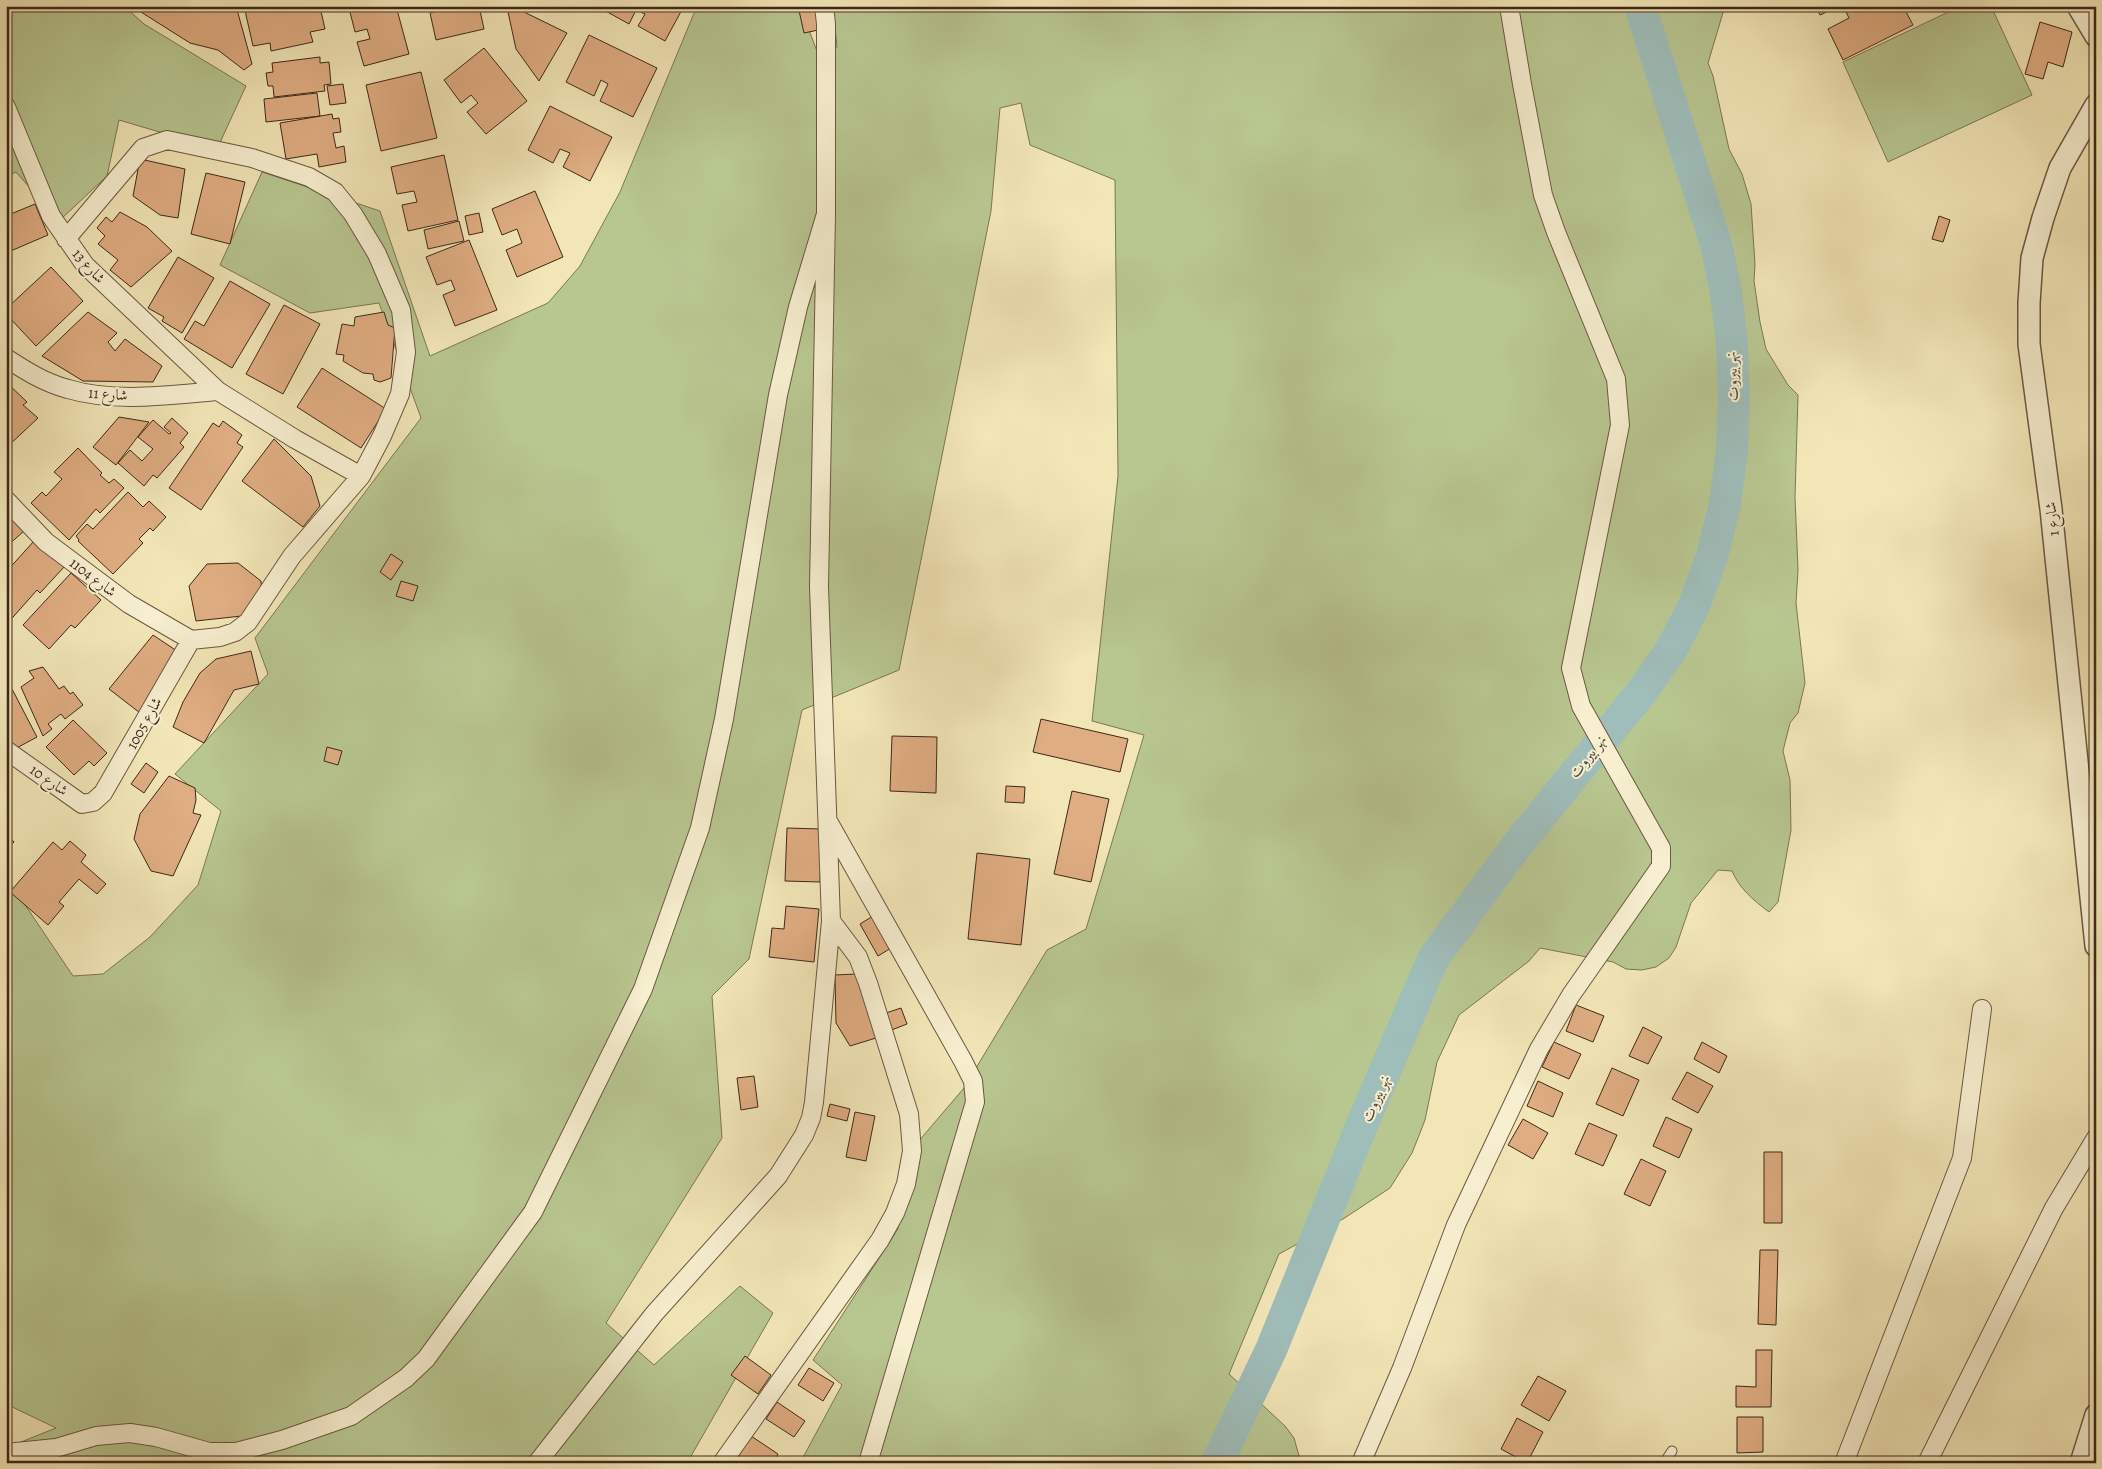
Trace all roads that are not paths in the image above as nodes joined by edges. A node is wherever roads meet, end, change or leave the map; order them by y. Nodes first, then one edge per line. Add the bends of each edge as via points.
1 (824, 6) edge
2 (1509, 6) edge
3 (2078, 6) edge
4 (2096, 36) edge
5 (2096, 105) edge
6 (6, 107) edge
7 (826, 214) junction
8 (66, 239) junction
9 (6, 358) edge
10 (218, 391) junction
11 (361, 476) junction
12 (6, 500) edge
13 (190, 640) junction
14 (6, 750) edge
15 (93, 802) joint
16 (828, 820) junction
17 (831, 921) junction
18 (2096, 946) edge
19 (1982, 1009) dead end
20 (2096, 1138) edge
21 (2096, 1415) edge
22 (1672, 1451) dead end
23 (6, 1453) edge
24 (537, 1463) edge
25 (722, 1463) edge
26 (868, 1463) edge
27 (1361, 1463) edge
28 (1664, 1463) edge
29 (1844, 1463) edge
30 (1927, 1463) edge
31 (2081, 1463) edge

1 - 7 street
2 - 27 street via 1543,194 1616,379 1619,396 1620,425 1571,668 1581,706 1661,848 1661,866 1571,995 1539,1049 1456,1224 1402,1368
3 - 4 street
5 - 18 street, شارع 1 via 2060,168 2032,258 2028,303 2029,344 2051,510
6 - 8 street, شارع 13 via 51,216
7 - 16 street via 819,587
7 - 23 street via 798,307 778,395 724,719 700,828 643,989 533,1212 426,1359 406,1378 351,1416 236,1452 210,1452 130,1433 96,1436 56,1448
8 - 10 street, شارع 13 via 85,265
8 - 11 street via 143,148 167,140 252,158 309,177 335,192 353,214 377,254 401,310 406,352 400,394
9 - 10 street, شارع 11 via 35,377 102,396
10 - 11 street, شارع 13
11 - 13 street via 292,556 248,622 235,632 220,637
12 - 13 street, شارع 1104 via 46,542 129,604
13 - 15 street, شارع 1005 via 121,764 103,793
14 - 15 street, شارع 10 via 82,804
16 - 17 street
16 - 26 street via 973,1081 975,1102
17 - 24 street via 814,1102 804,1135 778,1176 654,1314
17 - 25 street via 858,957 865,974 908,1114 912,1152 906,1184 880,1240
19 - 29 street via 1962,1158
20 - 30 street via 2054,1208
21 - 31 street
22 - 28 lane

